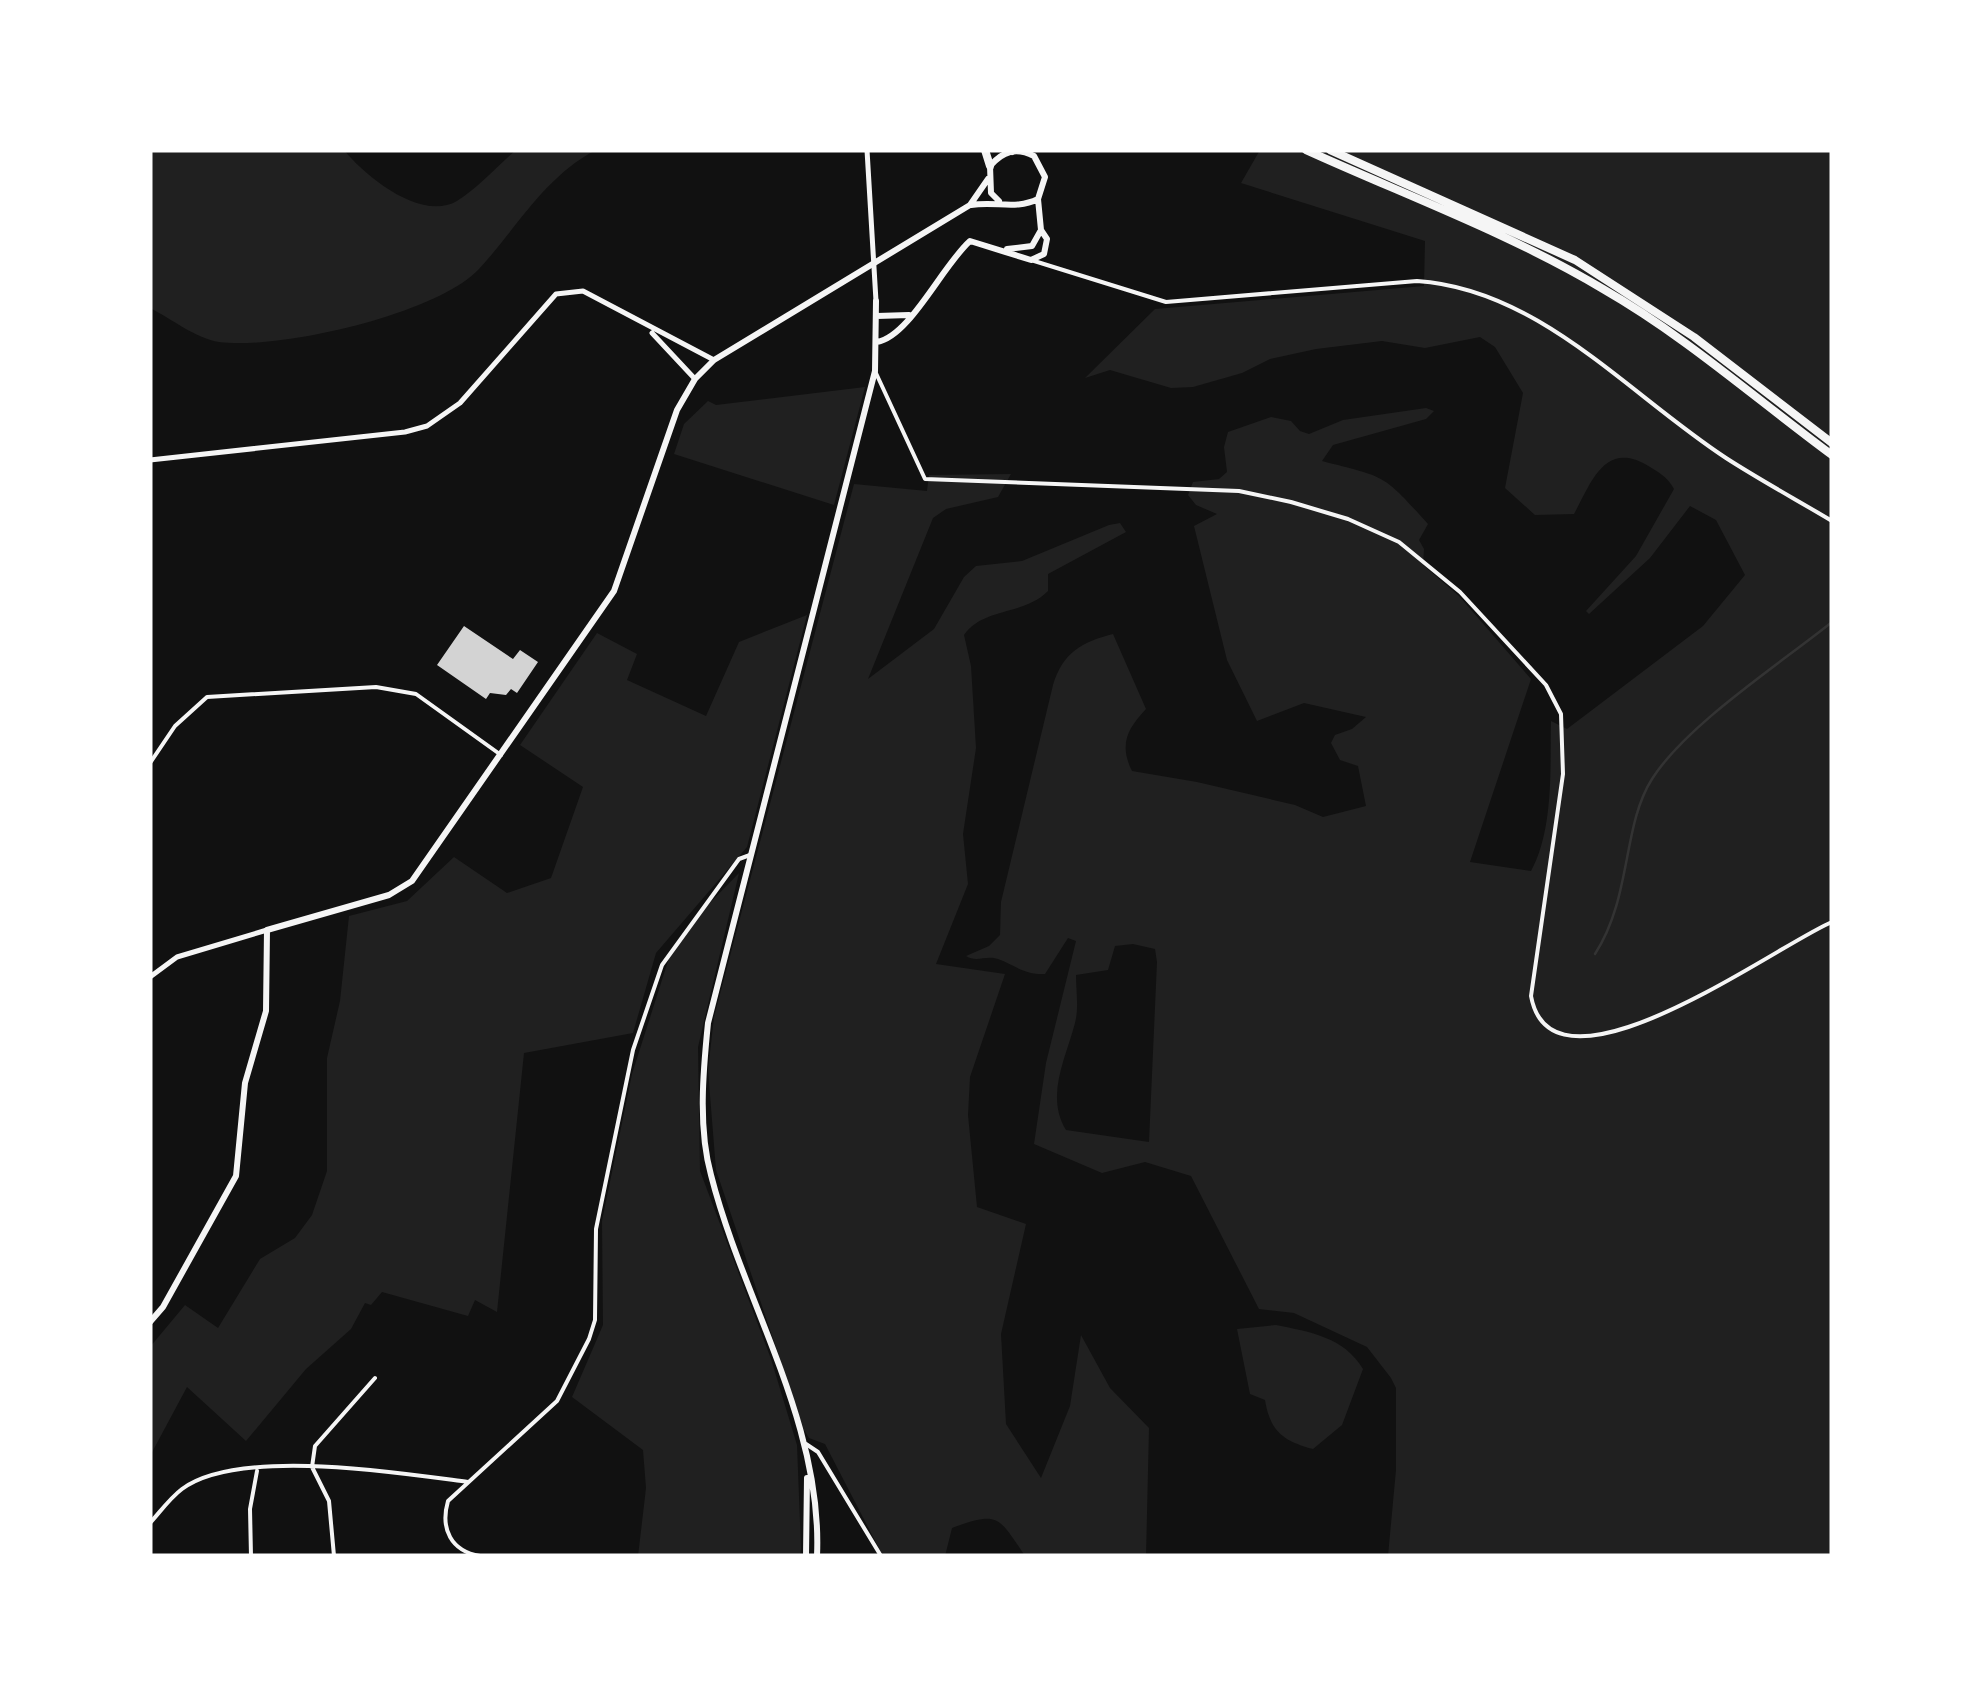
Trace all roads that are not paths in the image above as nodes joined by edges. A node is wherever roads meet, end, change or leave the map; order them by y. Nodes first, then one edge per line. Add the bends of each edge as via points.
1 (864, 150) edge
2 (984, 150) edge
3 (1011, 150) edge
4 (1024, 150) edge
5 (1044, 150) edge
6 (1306, 150) edge
7 (1330, 150) edge
8 (1041, 163) junction
9 (990, 166) junction
10 (988, 178) junction
11 (1038, 199) junction
12 (998, 202) junction
13 (970, 205) junction
14 (1023, 206) junction
15 (1038, 220) junction
16 (1041, 230) junction
17 (1000, 249) junction
18 (1031, 260) junction
19 (876, 301) joint
20 (910, 314) junction
21 (876, 316) junction
22 (646, 328) junction
23 (876, 342) junction
24 (714, 360) junction
25 (875, 371) junction
26 (694, 380) junction
27 (1832, 443) edge
28 (1832, 455) edge
29 (150, 460) edge
30 (1832, 520) edge
31 (501, 755) junction
32 (150, 762) edge
33 (752, 854) junction
34 (1832, 922) edge
35 (268, 930) junction
36 (150, 976) edge
37 (150, 1322) edge
38 (376, 1378) dead end
39 (802, 1442) junction
40 (807, 1462) junction
41 (312, 1467) junction
42 (257, 1470) junction
43 (468, 1482) junction
44 (150, 1523) edge
45 (251, 1556) edge
46 (334, 1556) edge
47 (480, 1556) edge
48 (806, 1556) edge
49 (817, 1556) edge
50 (880, 1556) edge

1 - 19 street
2 - 9 highway
3 - 4 main road
3 - 9 main road
4 - 8 main road
5 - 8 main road
6 - 28 highway via 1602,288
7 - 27 highway via 1575,260 1694,337
8 - 11 main road
9 - 10 main road
10 - 12 main road
10 - 13 main road
11 - 14 main road
11 - 15 main road
12 - 13 main road
12 - 14 main road
13 - 24 main road
14 - 15 main road
15 - 16 main road
16 - 17 main road via 1032,246
16 - 18 main road via 1046,252
17 - 18 main road
17 - 20 main road via 970,241
18 - 30 street via 1166,302 1417,281 1456,284 1536,319 1725,458
19 - 21 main road
20 - 21 main road
20 - 23 main road via 902,330
21 - 23 main road
22 - 24 street
22 - 26 street
22 - 29 street via 583,291 556,294 460,403 427,426
23 - 25 main road
24 - 26 main road
25 - 33 main road
25 - 34 street via 925,479 1238,491 1291,502 1400,542 1460,592 1546,685 1561,714 1562,774 1531,996 1550,1029 1570,1037 1615,1034
26 - 31 main road via 677,410 614,591
31 - 32 street via 416,694 376,688 207,697 174,726
31 - 35 main road via 412,881 390,894
33 - 39 main road via 708,1023 704,1117 720,1208
33 - 43 street via 739,859 662,964 636,1040 596,1229 596,1320 588,1339 556,1401
35 - 36 street via 177,957
35 - 37 main road via 266,1011 245,1083 236,1176
38 - 41 street via 315,1446
39 - 40 main road
39 - 50 street via 818,1452
40 - 48 main road
40 - 49 main road via 818,1516
41 - 42 street
41 - 43 street
41 - 46 street via 329,1501
42 - 44 street via 220,1472 183,1488
42 - 45 street
43 - 47 street via 448,1501 445,1527 460,1550

